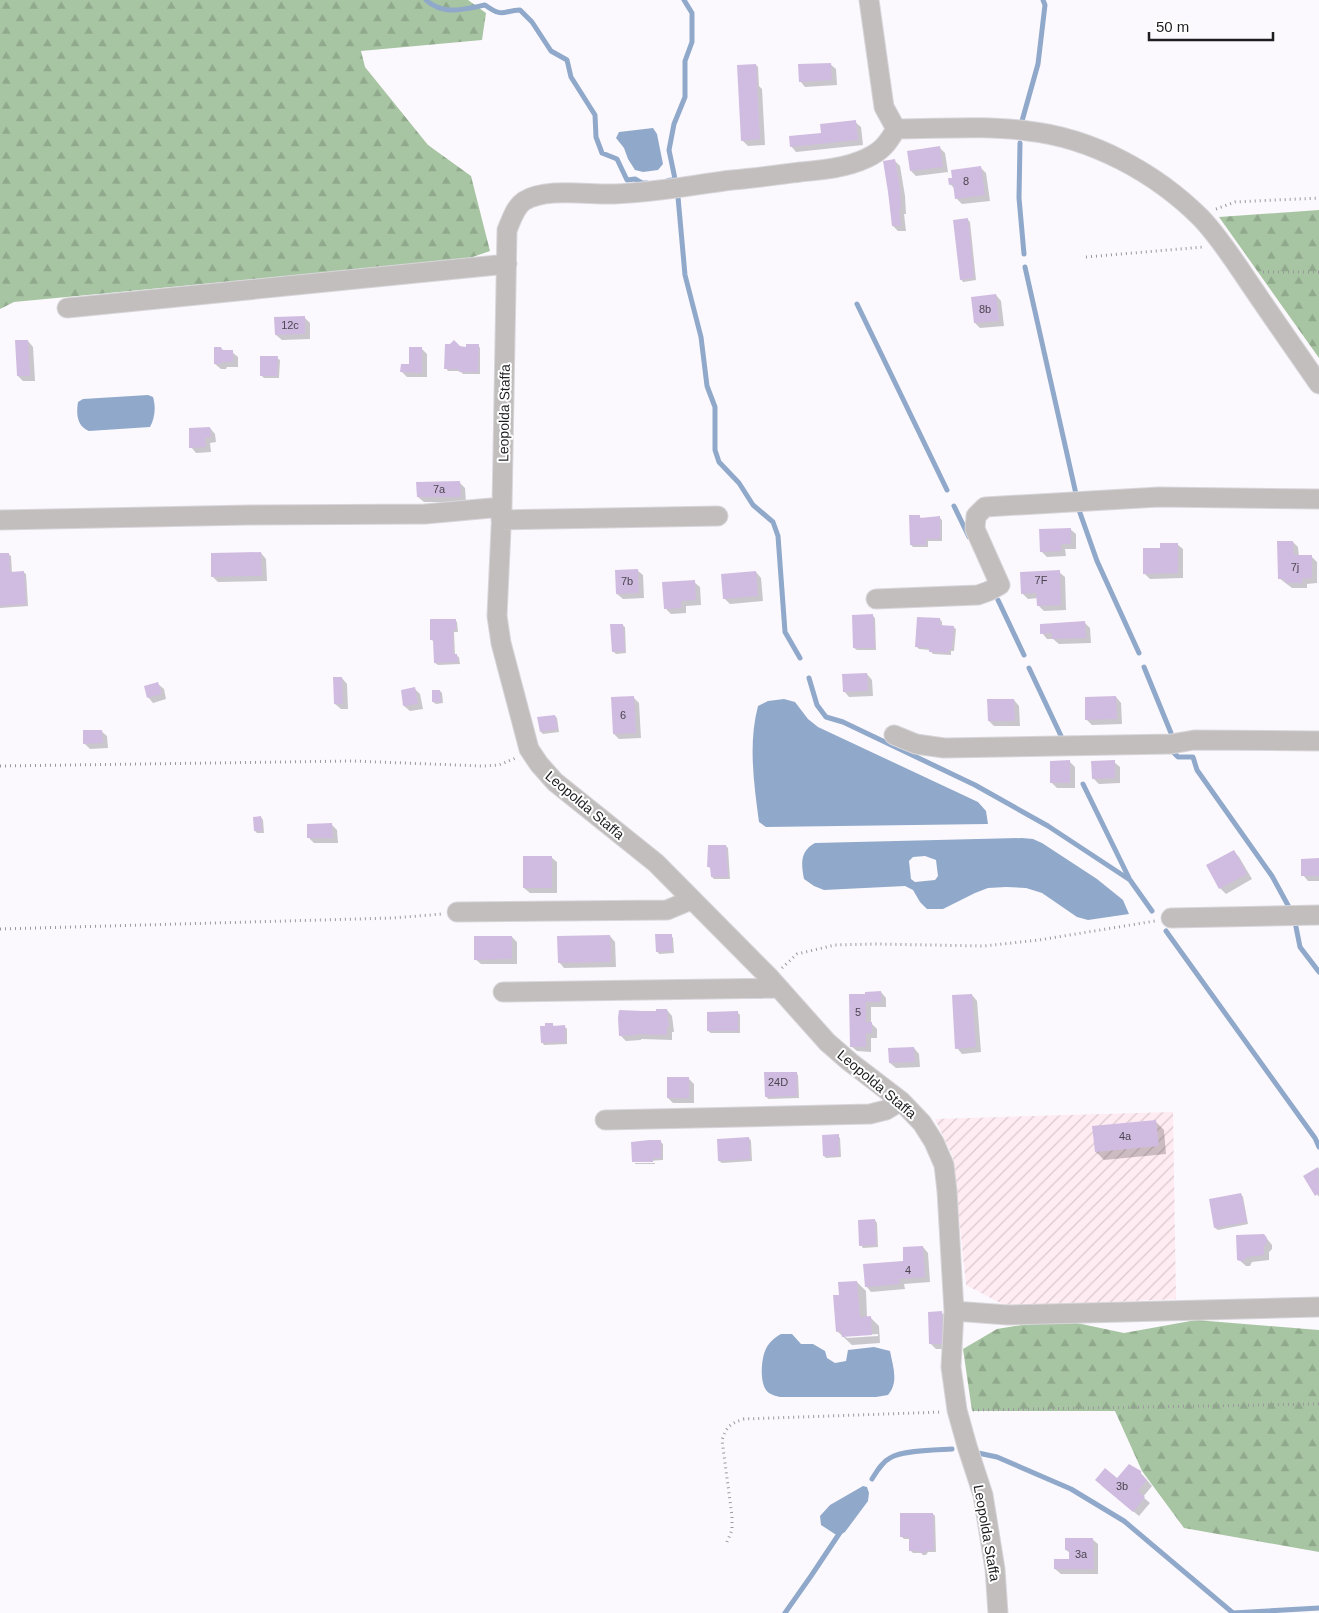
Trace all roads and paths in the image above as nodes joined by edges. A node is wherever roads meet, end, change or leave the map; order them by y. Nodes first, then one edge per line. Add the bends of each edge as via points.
1 (868, 0) edge
2 (896, 129) junction
3 (1319, 198) edge
4 (1202, 219) junction
5 (1224, 245) junction
6 (1086, 257) dead end
7 (507, 264) junction
8 (1242, 272) junction
9 (1319, 272) edge
10 (67, 308) dead end
11 (1319, 384) edge
12 (1319, 499) edge
13 (502, 514) junction
14 (718, 516) dead end
15 (0, 520) edge
16 (876, 599) dead end
17 (894, 735) dead end
18 (1319, 741) edge
19 (529, 749) junction
20 (0, 766) edge
21 (691, 900) junction
22 (457, 912) joint
23 (1319, 915) edge
24 (1172, 918) joint
25 (0, 929) edge
26 (774, 983) junction
27 (503, 992) dead end
28 (901, 1101) junction
29 (605, 1120) dead end
30 (1319, 1307) edge
31 (954, 1311) junction
32 (1319, 1404) edge
33 (958, 1410) junction
34 (727, 1542) dead end
35 (998, 1613) edge

1 - 2 street via 884,107
2 - 4 street via 985,128 1067,138 1109,154 1143,173 1178,197
2 - 7 street, Leopolda Staffa via 885,147 868,158 828,169 642,193 540,195 523,201 512,216 507,230
3 - 4 path via 1235,202
4 - 5 street
5 - 6 path
5 - 8 street
7 - 10 street
7 - 13 street, Leopolda Staffa
8 - 9 path
8 - 11 street
12 - 16 street via 1159,497 985,507 976,516 975,529 1000,585 978,595
13 - 14 street
13 - 15 street
13 - 19 street, Leopolda Staffa via 497,616
17 - 18 street via 916,744 944,748 1171,744 1194,740
19 - 20 path via 513,760 483,766 352,761
19 - 21 street, Leopolda Staffa via 555,782 656,863
21 - 22 street via 667,910
21 - 26 street, Leopolda Staffa
22 - 25 path via 393,918
23 - 24 street
24 - 26 path via 984,946 835,946 797,954
26 - 27 street
26 - 28 street, Leopolda Staffa via 827,1042
28 - 29 street via 870,1114
28 - 31 street, Leopolda Staffa via 922,1123 944,1165
30 - 31 street via 1008,1315
31 - 33 street, Leopolda Staffa via 951,1367
32 - 33 path
33 - 34 path via 744,1419 732,1423 722,1440 732,1516 732,1530
33 - 35 street, Leopolda Staffa via 983,1495 995,1568

